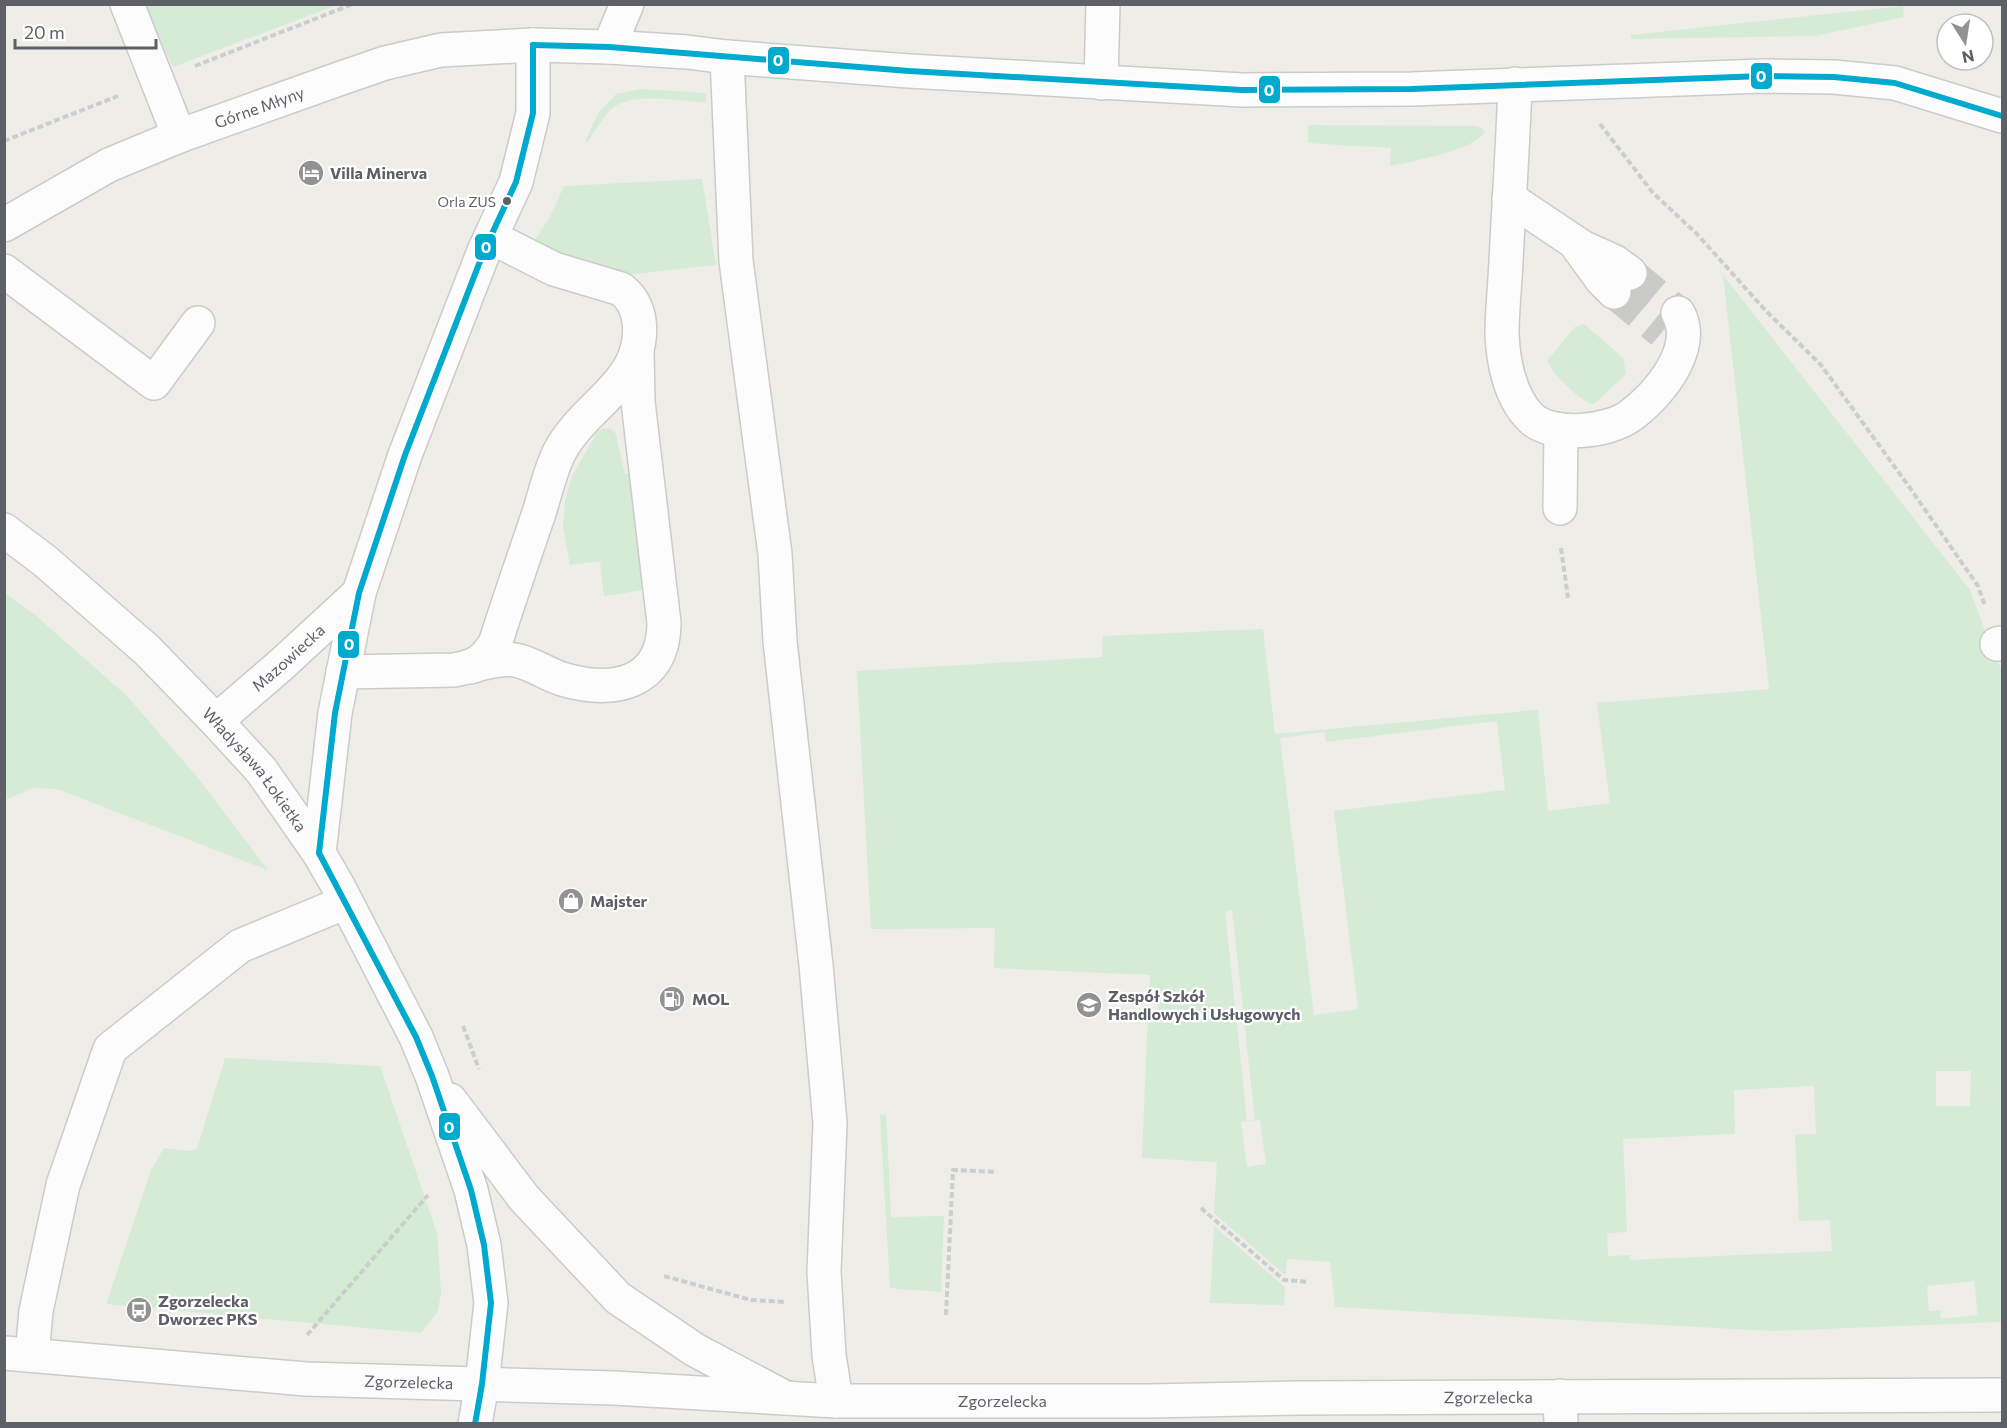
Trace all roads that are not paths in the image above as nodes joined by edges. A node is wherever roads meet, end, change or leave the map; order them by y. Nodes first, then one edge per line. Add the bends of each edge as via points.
1 (127, 4) edge
2 (627, 4) edge
3 (1103, 4) edge
4 (533, 45) junction
5 (609, 47) junction
6 (727, 57) junction
7 (1101, 83) junction
8 (1515, 84) junction
9 (2002, 116) edge
10 (179, 136) junction
11 (1509, 198) junction
12 (4, 225) edge
13 (491, 237) junction
14 (4, 271) edge
15 (1622, 282) tunnel mouth
16 (198, 323) dead end
17 (1670, 323) tunnel mouth
18 (637, 345) junction
19 (1561, 430) junction
20 (1560, 508) road end
21 (4, 530) edge
22 (359, 592) junction
23 (471, 667) junction
24 (344, 672) junction
25 (216, 721) junction
26 (319, 854) junction
27 (346, 902) junction
28 (432, 1076) junction
29 (18, 1354) edge
30 (482, 1384) junction
31 (2002, 1395) edge
32 (787, 1399) junction
33 (836, 1401) junction
34 (1561, 1410) edge
35 (1279, 1411) edge
36 (1142, 1412) edge
37 (475, 1424) edge
38 (1089, 1424) edge

1 - 10 street
2 - 5 street
3 - 7 street
4 - 5 street, Górne Młyny
4 - 10 street, Górne Młyny via 441,50 385,63
4 - 13 street, Mazowiecka via 533,113 516,182
5 - 6 street, Górne Młyny
6 - 7 street, Górne Młyny
6 - 33 street via 736,261 775,554 780,641 830,1123 824,1272
7 - 8 street, Górne Młyny via 1242,90
8 - 9 street, Górne Młyny via 1834,77 1895,83
8 - 11 street
10 - 12 street, Górne Młyny via 109,165
11 - 15 street via 1566,236 1602,280
11 - 19 street via 1502,333 1505,358 1519,403 1532,419
13 - 18 street via 554,269 621,289 633,299 638,314
13 - 22 street, Mazowiecka via 405,455
14 - 16 street via 154,383
17 - 19 street via 1684,326 1684,334 1680,354 1657,389 1629,416 1606,426
18 - 23 street via 622,378 585,416 558,454 495,644 486,658
18 - 23 street via 639,411 664,623 663,647 651,667 631,681 605,685 575,683 514,660
19 - 20 street
21 - 25 street, Władysława Łokietka via 147,650
22 - 24 street, Mazowiecka
22 - 25 street, Mazowiecka
23 - 24 street
24 - 26 street, Mazowiecka via 333,724
25 - 26 street, Władysława Łokietka via 261,770
26 - 27 street, Władysława Łokietka
27 - 28 street, Władysława Łokietka
27 - 29 street via 240,946 110,1049 63,1185 36,1311
28 - 30 street, Władysława Łokietka via 471,1190 484,1245 491,1303
28 - 32 street via 524,1198 618,1298 694,1350
29 - 30 street, Zgorzelecka via 306,1379
30 - 32 street, Zgorzelecka
30 - 37 street, Władysława Łokietka
31 - 34 street, Zgorzelecka
32 - 33 street, Zgorzelecka
33 - 36 street, Zgorzelecka
34 - 35 street, Zgorzelecka
35 - 36 street, Zgorzelecka
36 - 38 street

